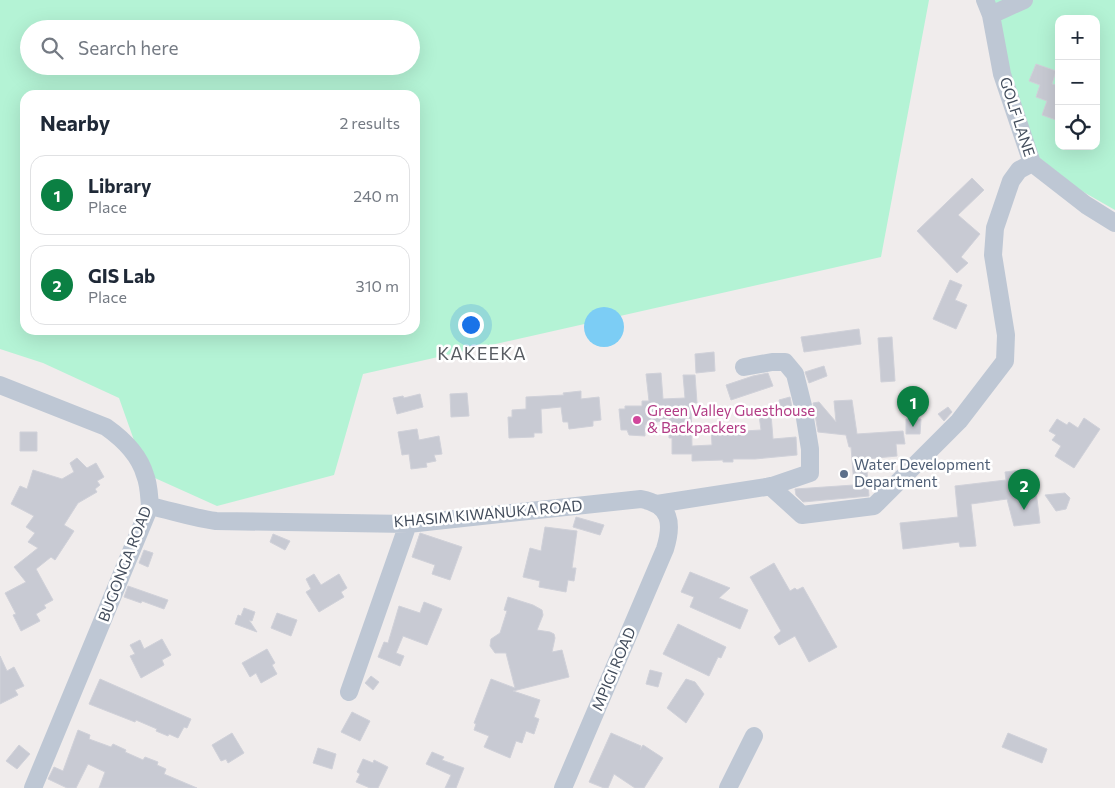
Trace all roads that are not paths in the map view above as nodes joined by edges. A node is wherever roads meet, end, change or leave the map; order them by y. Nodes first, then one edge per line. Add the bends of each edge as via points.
1 (1024, 0) edge
2 (988, 8) edge
3 (1032, 163) junction
4 (1115, 224) edge
5 (744, 367) dead end
6 (0, 385) edge
7 (770, 486) junction
8 (657, 504) junction
9 (150, 506) junction
10 (408, 524) junction
11 (349, 692) dead end
12 (754, 736) dead end
13 (33, 788) edge
14 (563, 788) edge
15 (728, 788) edge

1 - 2 street
2 - 3 street, GOLF LANE via 1002,74
3 - 4 street, GOLF LANE
3 - 7 street via 1019,170 1011,181 995,228 994,256 1006,335 1005,361 978,398 874,506 802,516
5 - 7 street, KHASIM KIWANUKA ROAD via 785,362 795,374 803,406 810,473
6 - 9 street, BUGONGA ROAD via 106,427 121,438 146,475
7 - 8 street, KHASIM KIWANUKA ROAD
8 - 10 street, KHASIM KIWANUKA ROAD via 641,499
8 - 14 street, MPIGI ROAD via 668,519 670,532 665,549
9 - 10 street, KHASIM KIWANUKA ROAD via 216,521
9 - 13 street, BUGONGA ROAD
10 - 11 street
12 - 15 street

